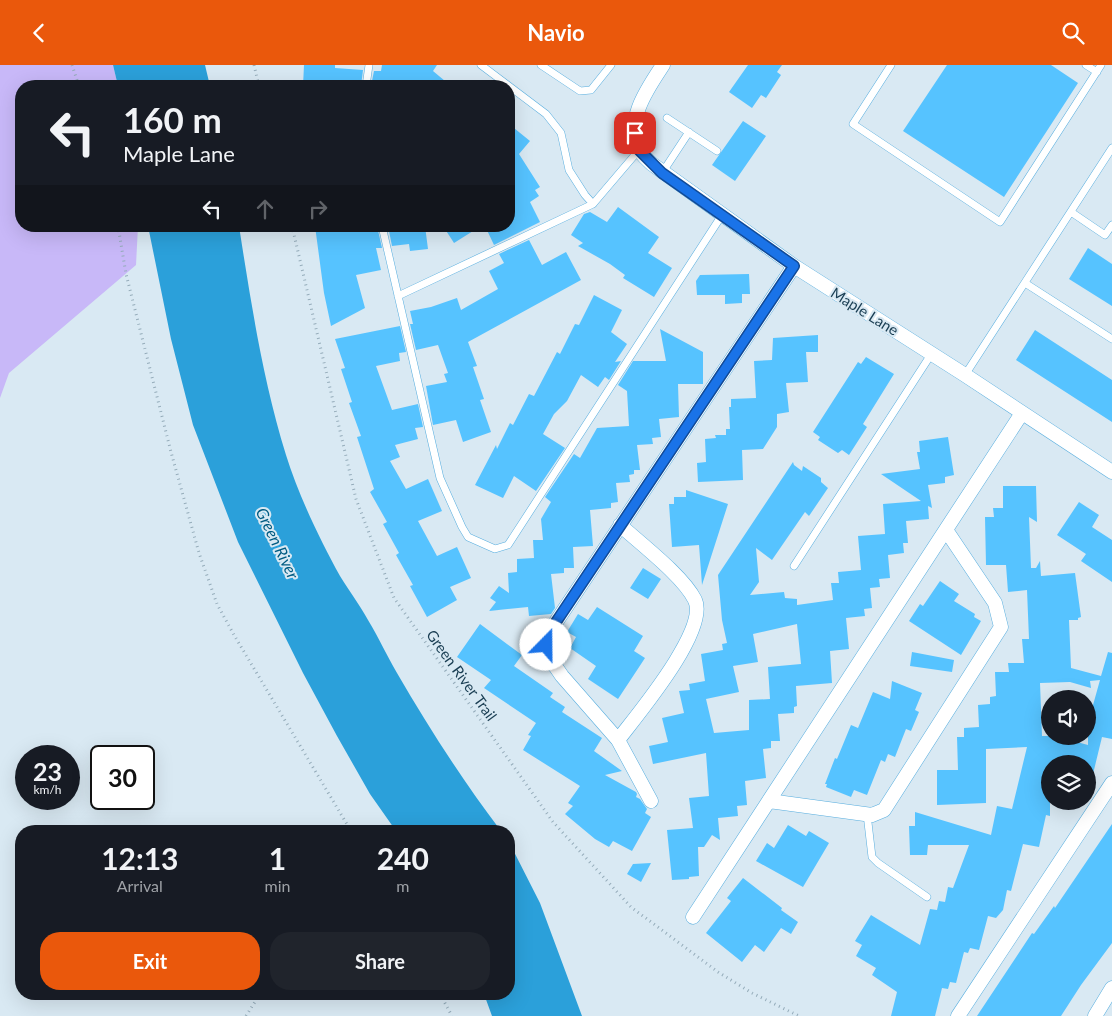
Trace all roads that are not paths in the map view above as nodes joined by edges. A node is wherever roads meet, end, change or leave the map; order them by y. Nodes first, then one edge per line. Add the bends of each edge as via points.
1 (369, 65) edge
2 (481, 65) edge
3 (541, 65) edge
4 (611, 65) edge
5 (664, 65) edge
6 (891, 65) edge
7 (1086, 65) edge
8 (1101, 65) edge
9 (1096, 72) junction
10 (367, 80) edge
11 (501, 80) edge
12 (515, 91) edge
13 (667, 118) dead end
14 (689, 132) junction
15 (1112, 148) edge
16 (639, 150) junction
17 (717, 151) dead end
18 (662, 173) junction
19 (593, 204) junction
20 (1071, 212) junction
21 (722, 215) junction
22 (1112, 225) edge
23 (383, 232) edge
24 (794, 266) junction
25 (1025, 283) junction
26 (398, 296) junction
27 (1112, 339) edge
28 (932, 353) junction
29 (966, 375) junction
30 (1022, 413) junction
31 (1112, 472) edge
32 (620, 525) junction
33 (946, 530) junction
34 (794, 566) dead end
35 (618, 740) junction
36 (1112, 783) edge
37 (651, 801) dead end
38 (768, 801) junction
39 (867, 814) junction
40 (927, 897) dead end
41 (694, 917) dead end
42 (1112, 988) edge
43 (958, 1016) edge
44 (1094, 1016) edge

1 - 10 lane
2 - 11 lane
3 - 4 lane via 580,91 591,90
5 - 16 street via 638,108 635,133
6 - 9 lane via 852,124 1000,222
7 - 9 lane
8 - 9 lane
12 - 19 lane via 546,114 561,133 569,170
13 - 14 lane
14 - 17 lane
14 - 18 lane
15 - 20 lane
16 - 18 street, Maple Lane
16 - 19 lane
18 - 21 street, Maple Lane
19 - 26 lane
20 - 22 lane via 1106,235
20 - 25 lane
21 - 24 street, Maple Lane
21 - 26 lane via 508,545 495,549 468,537 440,478
23 - 26 lane
24 - 28 street, Maple Lane
24 - 32 street
25 - 27 lane
25 - 29 lane
28 - 29 street, Maple Lane
28 - 34 lane
29 - 30 street, Maple Lane
30 - 31 street, Maple Lane
30 - 33 street
32 - 35 street via 550,631 546,645 562,676
32 - 35 street via 685,585 696,602 698,613 683,651
33 - 38 street
33 - 39 street via 995,603 1001,627 884,810
35 - 37 street
36 - 43 street
38 - 39 street
38 - 41 street
39 - 40 lane via 872,857
42 - 44 street

